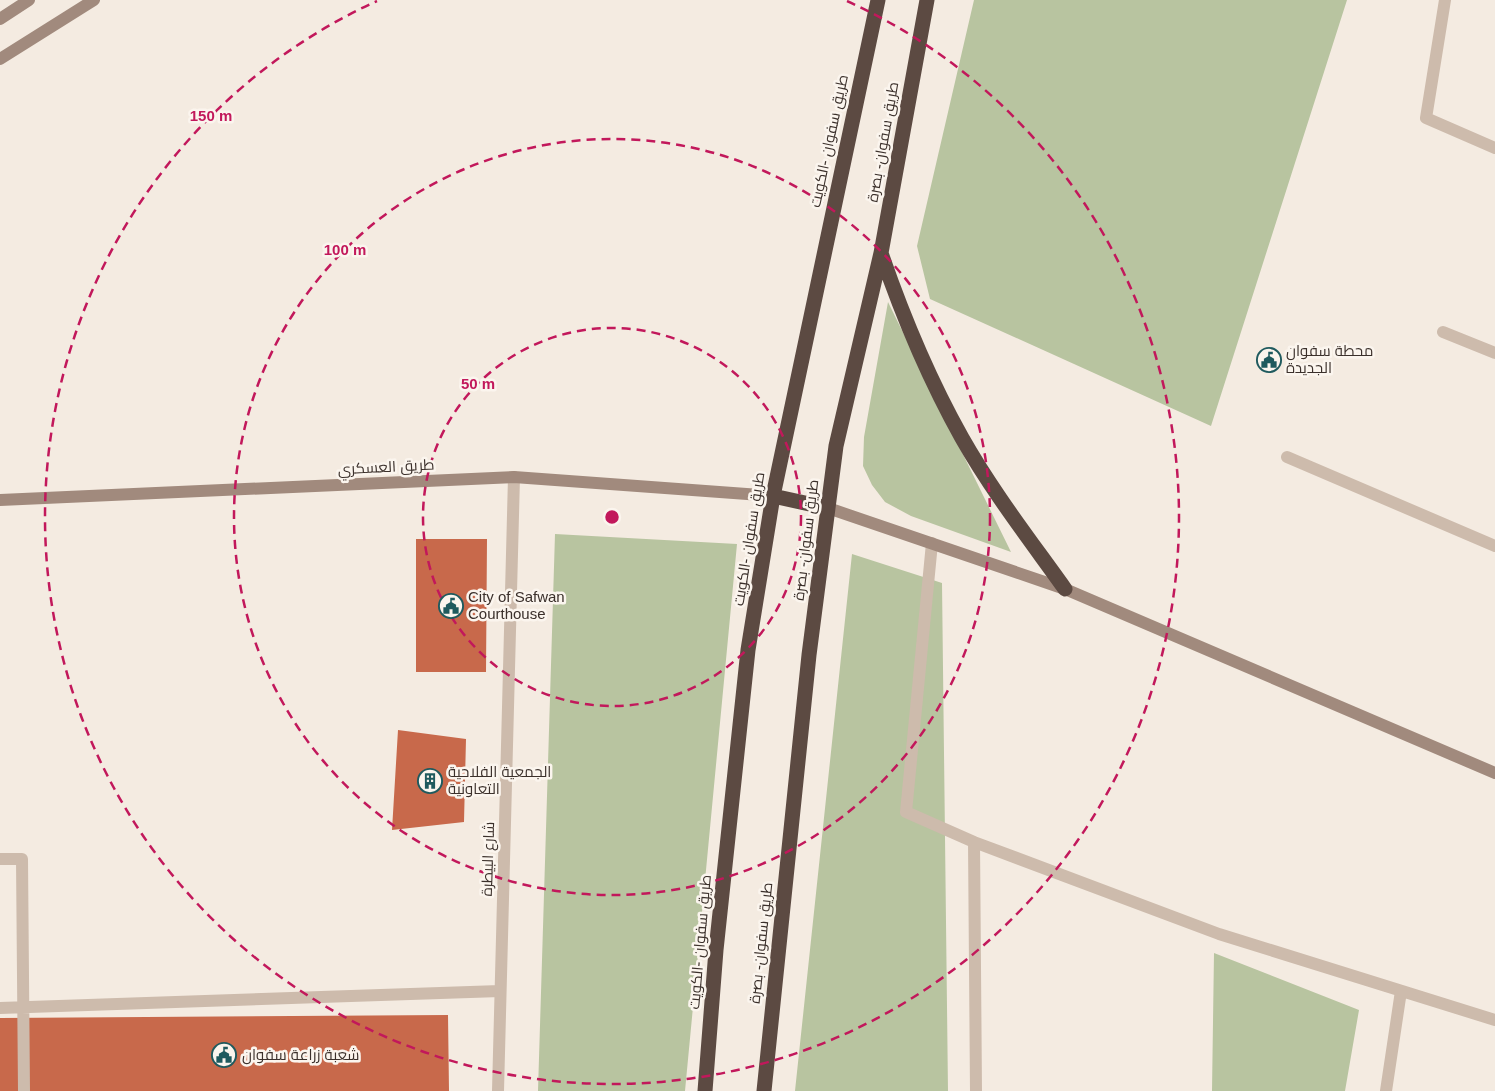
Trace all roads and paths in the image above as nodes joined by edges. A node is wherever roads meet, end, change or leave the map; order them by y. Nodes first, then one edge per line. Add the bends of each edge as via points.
1 (29, 0) edge
2 (94, 0) edge
3 (878, 0) edge
4 (927, 0) edge
5 (1445, 0) edge
6 (0, 19) edge
7 (0, 59) edge
8 (1495, 148) edge
9 (881, 253) junction
10 (1443, 332) dead end
11 (1495, 353) edge
12 (1287, 457) dead end
13 (514, 478) junction
14 (773, 496) junction
15 (0, 500) edge
16 (828, 508) junction
17 (932, 543) junction
18 (1495, 546) edge
19 (1065, 589) junction
20 (1495, 773) edge
21 (974, 842) junction
22 (0, 859) edge
23 (500, 991) junction
24 (1401, 991) junction
25 (0, 1008) edge
26 (24, 1008) junction
27 (1495, 1020) edge
28 (24, 1091) edge
29 (498, 1091) edge
30 (705, 1091) edge
31 (764, 1091) edge
32 (976, 1091) edge
33 (1386, 1091) edge

1 - 6 main road
2 - 7 main road
3 - 14 highway, طريق سفوان -الكويت
4 - 9 highway, طريق سفوان- بصرة
5 - 8 street via 1426,118
9 - 16 highway, طريق سفوان- بصرة via 836,446
9 - 19 highway via 918,351 962,438 1001,500
10 - 11 street
12 - 18 street
13 - 14 main road, طريق العسكري
13 - 15 main road, طريق العسكري
13 - 23 street, شارع البيطرة
14 - 16 highway
14 - 30 highway, طريق سفوان -الكويت via 748,650 716,950
16 - 17 main road
16 - 31 highway, طريق سفوان- بصرة via 809,654
17 - 19 main road
17 - 21 street via 906,812
19 - 20 main road
21 - 24 street via 1218,934
21 - 32 street
22 - 26 street via 22,859
23 - 26 street
23 - 29 street, شارع البيطرة
24 - 27 street
24 - 33 street
25 - 26 street
26 - 28 street

